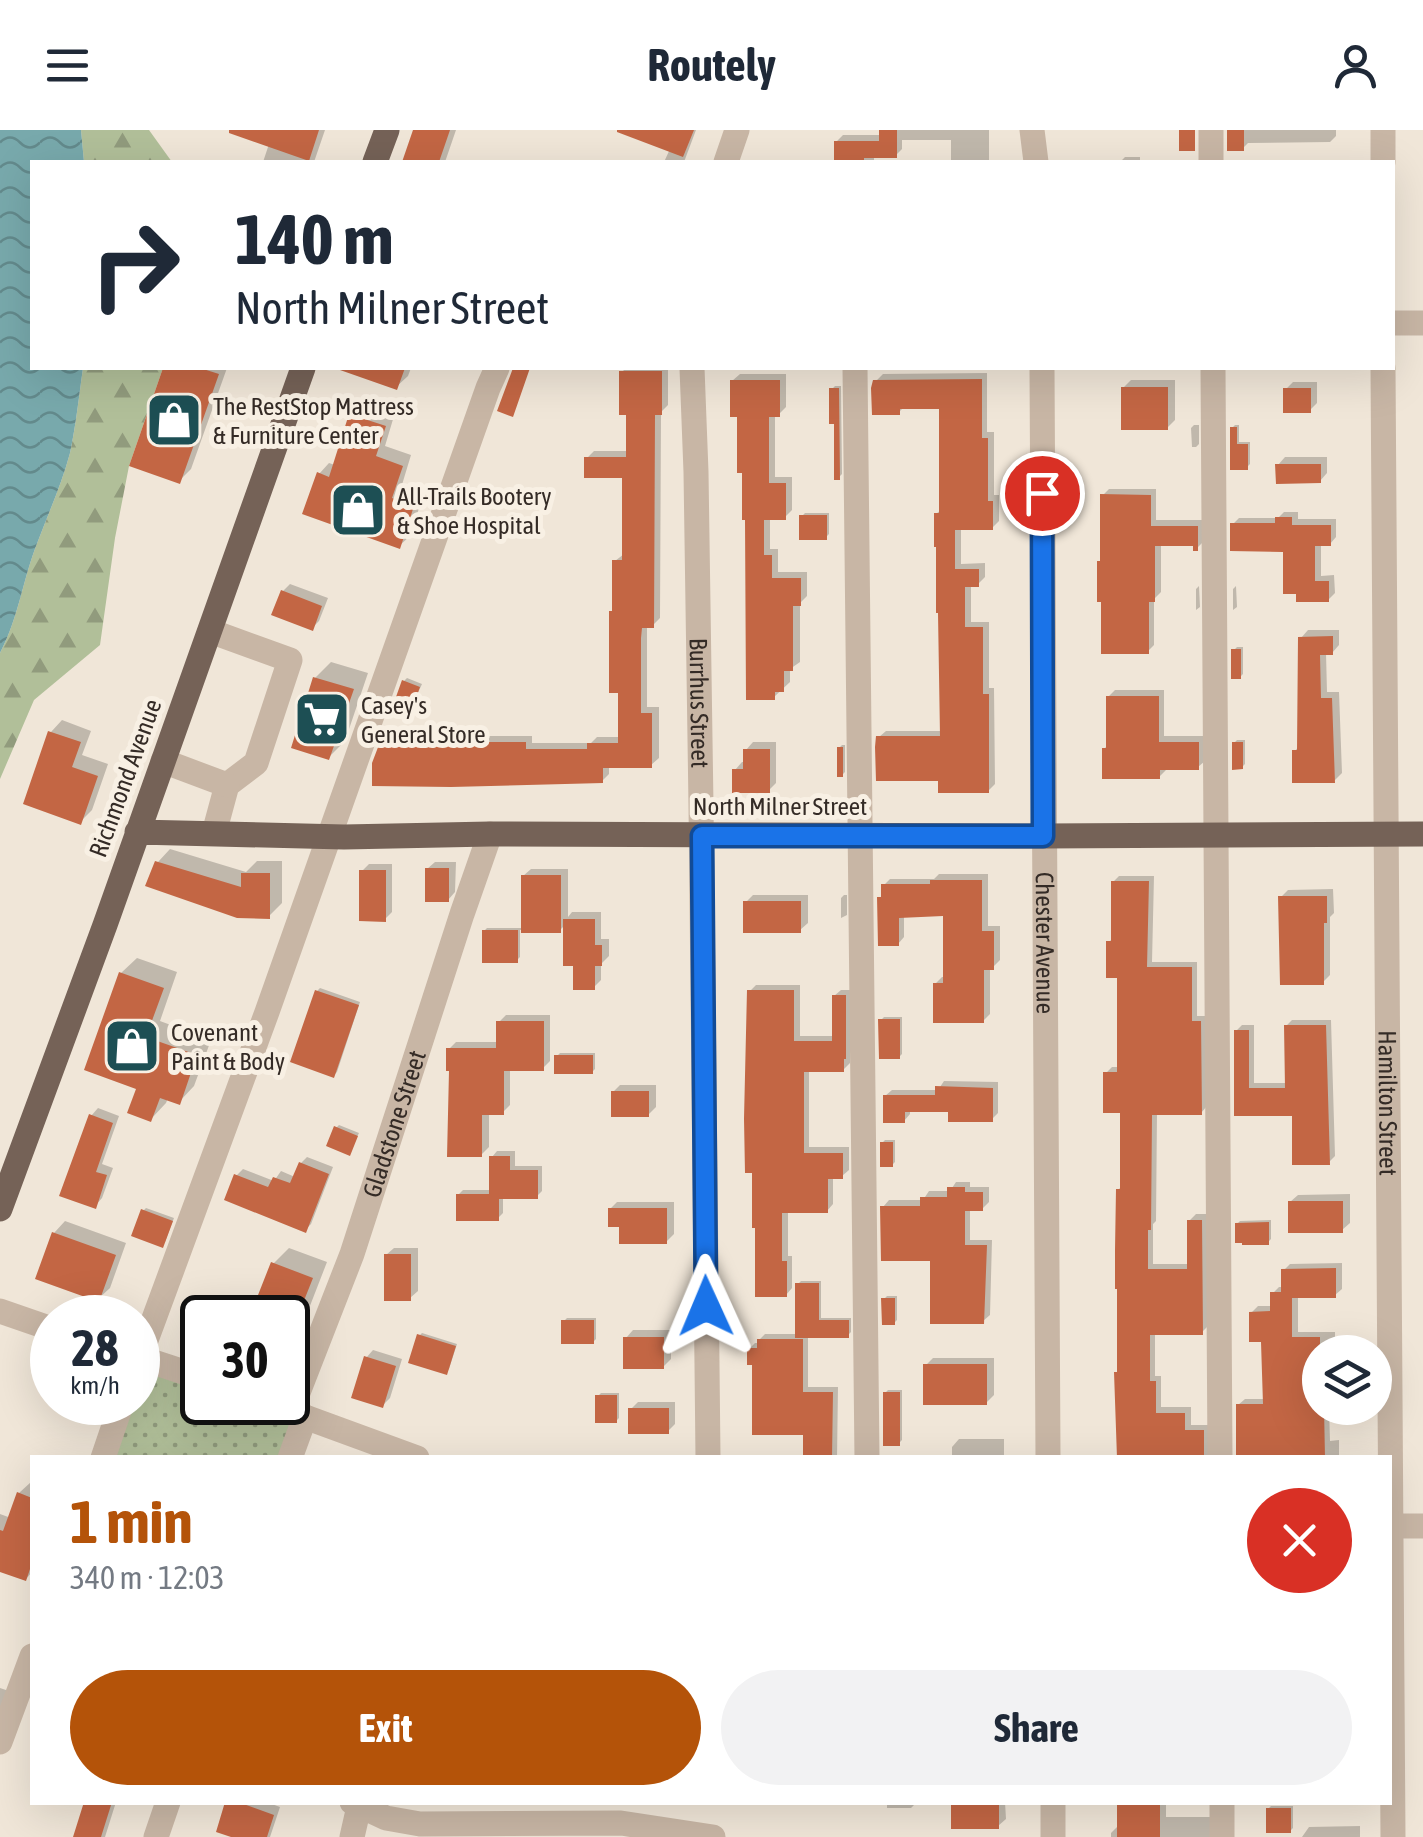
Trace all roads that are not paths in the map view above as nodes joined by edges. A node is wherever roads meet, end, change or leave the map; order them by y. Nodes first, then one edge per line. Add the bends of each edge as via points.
1 (386, 130) edge
2 (737, 130) edge
3 (1032, 130) edge
4 (1211, 130) edge
5 (1383, 130) edge
6 (376, 160) edge
7 (727, 160) edge
8 (1036, 160) edge
9 (1211, 160) edge
10 (1383, 160) edge
11 (1395, 323) edge
12 (1423, 323) edge
13 (301, 370) edge
14 (497, 370) edge
15 (692, 370) edge
16 (855, 370) edge
17 (1042, 370) edge
18 (1213, 370) edge
19 (1383, 370) edge
20 (210, 631) junction
21 (162, 761) junction
22 (227, 786) junction
23 (136, 832) junction
24 (214, 833) junction
25 (490, 834) junction
26 (1216, 834) junction
27 (1388, 834) junction
28 (1423, 834) edge
29 (702, 836) junction
30 (861, 836) junction
31 (1043, 836) junction
32 (329, 837) junction
33 (0, 1208) edge
34 (160, 1299) edge
35 (0, 1312) edge
36 (30, 1322) edge
37 (310, 1361) edge
38 (310, 1416) edge
39 (114, 1425) edge
40 (291, 1425) edge
41 (104, 1455) edge
42 (290, 1455) edge
43 (408, 1455) edge
44 (708, 1455) edge
45 (868, 1455) edge
46 (1048, 1455) edge
47 (1220, 1455) edge
48 (1390, 1455) edge
49 (1392, 1526) edge
50 (1423, 1526) edge
51 (19, 1679) edge
52 (1392, 1733) edge
53 (0, 1742) edge
54 (167, 1805) edge
55 (357, 1805) edge
56 (359, 1805) edge
57 (1053, 1805) edge
58 (1222, 1805) edge
59 (156, 1837) edge
60 (352, 1837) edge
61 (714, 1837) edge
62 (1053, 1837) edge
63 (1222, 1837) edge
64 (1393, 1837) edge

1 - 6 main road
2 - 7 street
3 - 8 street
4 - 9 street
5 - 10 street
11 - 12 street
13 - 20 main road, Richmond Avenue
14 - 32 street
15 - 29 street, Burrhus Street
16 - 30 street
17 - 31 street, Chester Avenue
18 - 26 street
19 - 27 street, Hamilton Street
20 - 21 main road, Richmond Avenue
20 - 22 street via 290,660 256,763
21 - 22 street
21 - 23 main road, Richmond Avenue
22 - 24 street
23 - 24 main road, North Milner Street
23 - 33 main road, Richmond Avenue
24 - 32 main road, North Milner Street
25 - 29 main road, North Milner Street
25 - 32 main road, North Milner Street
25 - 37 street, Gladstone Street via 352,1254
26 - 27 main road, North Milner Street
26 - 31 main road, North Milner Street
26 - 47 street
27 - 28 main road, North Milner Street
27 - 48 street, Hamilton Street
29 - 30 main road, North Milner Street
29 - 44 street, Burrhus Street
30 - 31 main road, North Milner Street
30 - 45 street
31 - 46 street, Chester Avenue
32 - 34 street
35 - 36 street
38 - 43 street
39 - 41 street
40 - 42 street, Gladstone Street
49 - 50 street
51 - 53 street
52 - 64 street, Hamilton Street
54 - 59 street
55 - 60 street
56 - 61 street via 420,1824 622,1823
57 - 62 street
58 - 63 street

